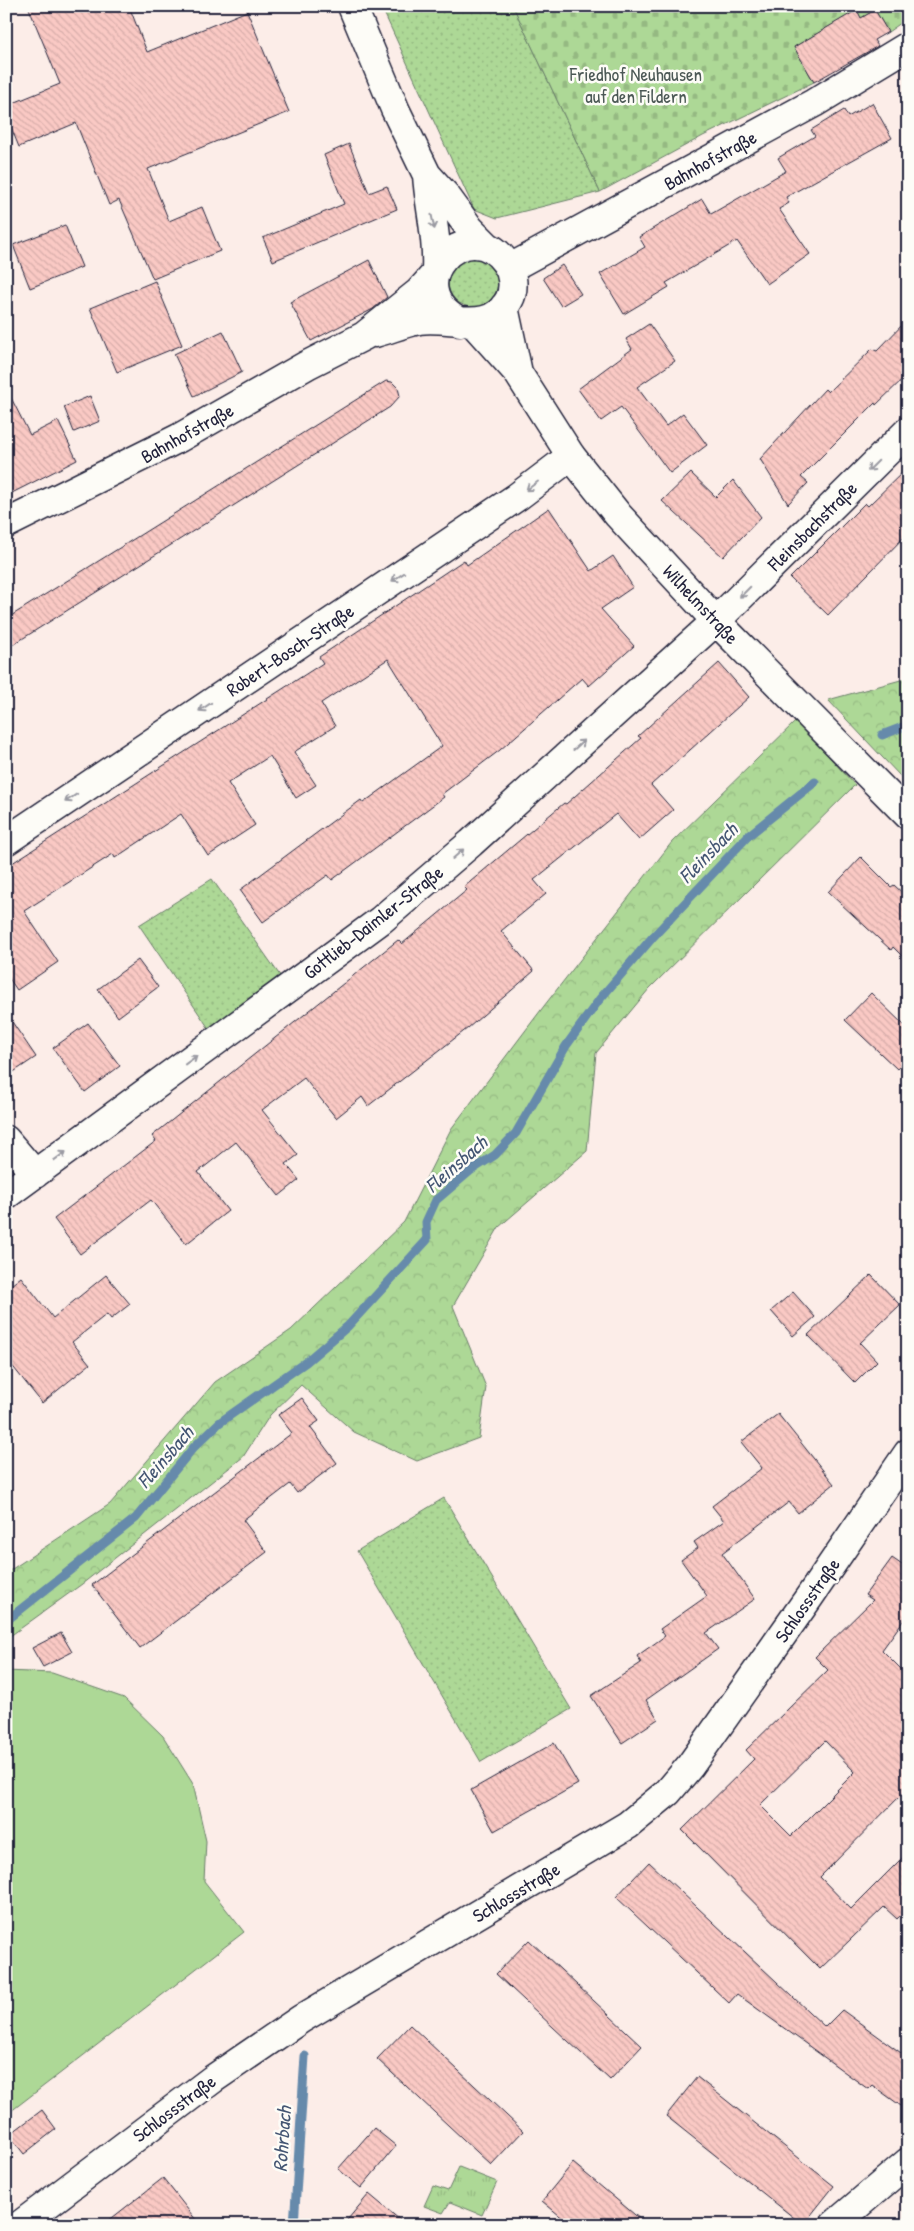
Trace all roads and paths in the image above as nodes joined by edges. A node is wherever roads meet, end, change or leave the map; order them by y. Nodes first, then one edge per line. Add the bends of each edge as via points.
1 (352, 6) edge
2 (908, 46) edge
3 (427, 175) junction
4 (488, 247) junction
5 (510, 268) junction
6 (436, 272) junction
7 (504, 307) junction
8 (467, 323) junction
9 (364, 336) junction
10 (518, 373) junction
11 (908, 431) edge
12 (571, 456) junction
13 (6, 524) edge
14 (716, 621) junction
15 (908, 815) edge
16 (6, 841) edge
17 (6, 1140) edge
18 (35, 1174) junction
19 (6, 1195) edge
20 (908, 1453) edge
21 (908, 2162) edge
22 (20, 2225) edge
23 (834, 2225) edge

1 - 3 street
2 - 5 street, Bahnhofstraße via 814,103
3 - 4 street
3 -> 6 street via 437,249
4 - 5 street
4 - 6 street, Bahnhofstraße via 472,244 457,247 446,254
5 - 7 street via 513,284 510,299
6 - 8 street via 434,292 438,304 448,315
6 - 9 street, Bahnhofstraße via 418,292
7 - 8 street via 488,320
7 - 10 street, Wilhelmstraße
8 - 9 street, Bahnhofstraße via 447,319 419,320
8 - 10 street, Wilhelmstraße
9 - 13 street, Bahnhofstraße via 154,451
10 - 12 street, Wilhelmstraße
11 -> 14 street, Fleinsbachstraße
12 - 14 street, Wilhelmstraße via 618,516
12 -> 16 street, Robert-Bosch-Straße via 517,497
14 - 15 street, Wilhelmstraße
18 -> 14 street, Gottlieb-Daimler-Straße via 381,920
17 - 18 street
18 - 19 street, Gottlieb-Daimler-Straße
20 - 22 street, Schlossstraße via 690,1766 668,1792 628,1825 301,2019 213,2079
21 - 23 street

